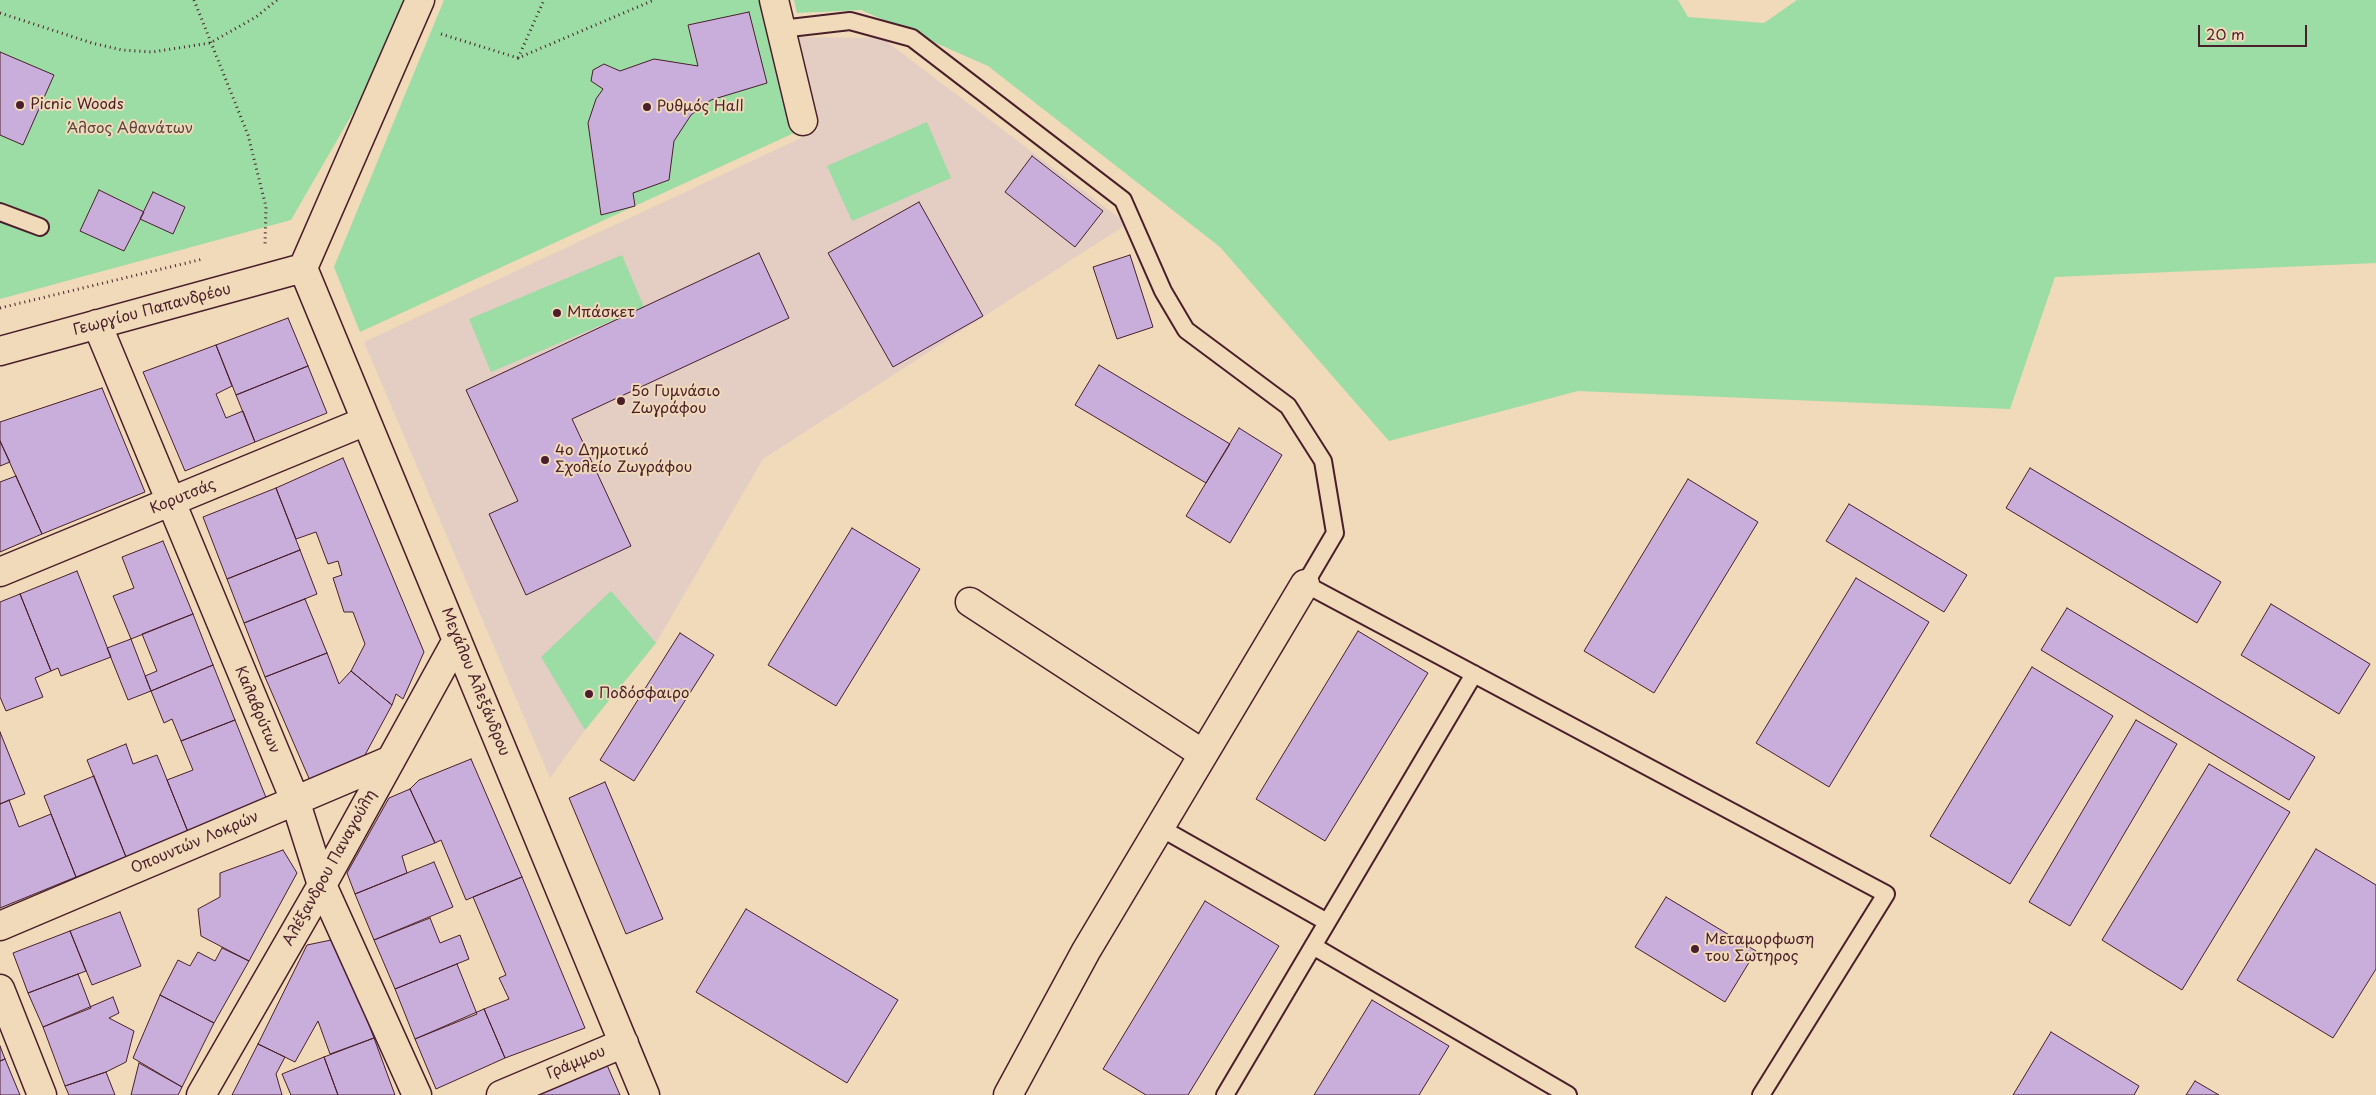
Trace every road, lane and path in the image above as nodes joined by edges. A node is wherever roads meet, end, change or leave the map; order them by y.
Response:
1 (194, 0) edge
2 (277, 0) edge
3 (420, 0) edge
4 (544, 0) edge
5 (654, 0) edge
6 (774, 0) edge
7 (0, 13) edge
8 (409, 24) junction
9 (781, 29) junction
10 (210, 43) junction
11 (518, 58) junction
12 (803, 120) dead end
13 (0, 212) edge
14 (40, 227) dead end
15 (265, 244) junction
16 (255, 246) dead end
17 (208, 257) dead end
18 (303, 268) junction
19 (264, 280) junction
20 (0, 308) edge
21 (97, 324) junction
22 (0, 351) edge
23 (366, 421) junction
24 (171, 502) junction
25 (0, 572) edge
26 (1305, 584) junction
27 (970, 602) dead end
28 (457, 640) junction
29 (1474, 674) junction
30 (1203, 754) junction
31 (391, 760) junction
32 (295, 800) junction
33 (1159, 827) junction
34 (322, 884) junction
35 (1327, 922) junction
36 (0, 926) edge
37 (1313, 946) junction
38 (0, 989) edge
39 (624, 1043) junction
40 (1015, 1092) edge
41 (42, 1095) edge
42 (201, 1095) edge
43 (417, 1095) edge
44 (501, 1095) edge
45 (645, 1095) edge
46 (1225, 1095) edge
47 (1568, 1095) edge
48 (1760, 1095) edge

1 - 10 path
2 - 10 path
3 - 8 street
4 - 11 path
5 - 11 path
6 - 9 street
7 - 10 path
8 - 11 path
8 - 18 street
9 - 12 street
9 - 26 lane
10 - 15 path
13 - 14 lane
15 - 16 path
15 - 19 path
17 - 20 path
18 - 19 street, Γεωργίου Παπανδρέου
18 - 23 street, Μεγάλου Αλεξάνδρου
19 - 21 street, Γεωργίου Παπανδρέου
21 - 22 street, Γεωργίου Παπανδρέου
21 - 24 street, Καλαβρύτων
23 - 24 street, Κορυτσάς
23 - 28 street, Μεγάλου Αλεξάνδρου
24 - 25 street, Κορυτσάς
24 - 32 street, Καλαβρύτων
26 - 29 lane
26 - 30 street
27 - 30 street
28 - 31 street, Αλέξανδρου Παναγούλη
28 - 39 street, Μεγάλου Αλεξάνδρου
29 - 35 lane
29 - 48 lane
30 - 33 street
31 - 32 street, Οπουντών Λοκρών
31 - 34 street, Αλέξανδρου Παναγούλη
32 - 34 street, Καλαβρύτων
32 - 36 street, Οπουντών Λοκρών
33 - 35 lane
33 - 40 street
34 - 42 street, Αλέξανδρου Παναγούλη
34 - 43 street, Καλαβρύτων
35 - 37 lane
37 - 46 lane
37 - 47 lane
38 - 41 street
39 - 44 street, Γράμμου
39 - 45 street, Μεγάλου Αλεξάνδρου

